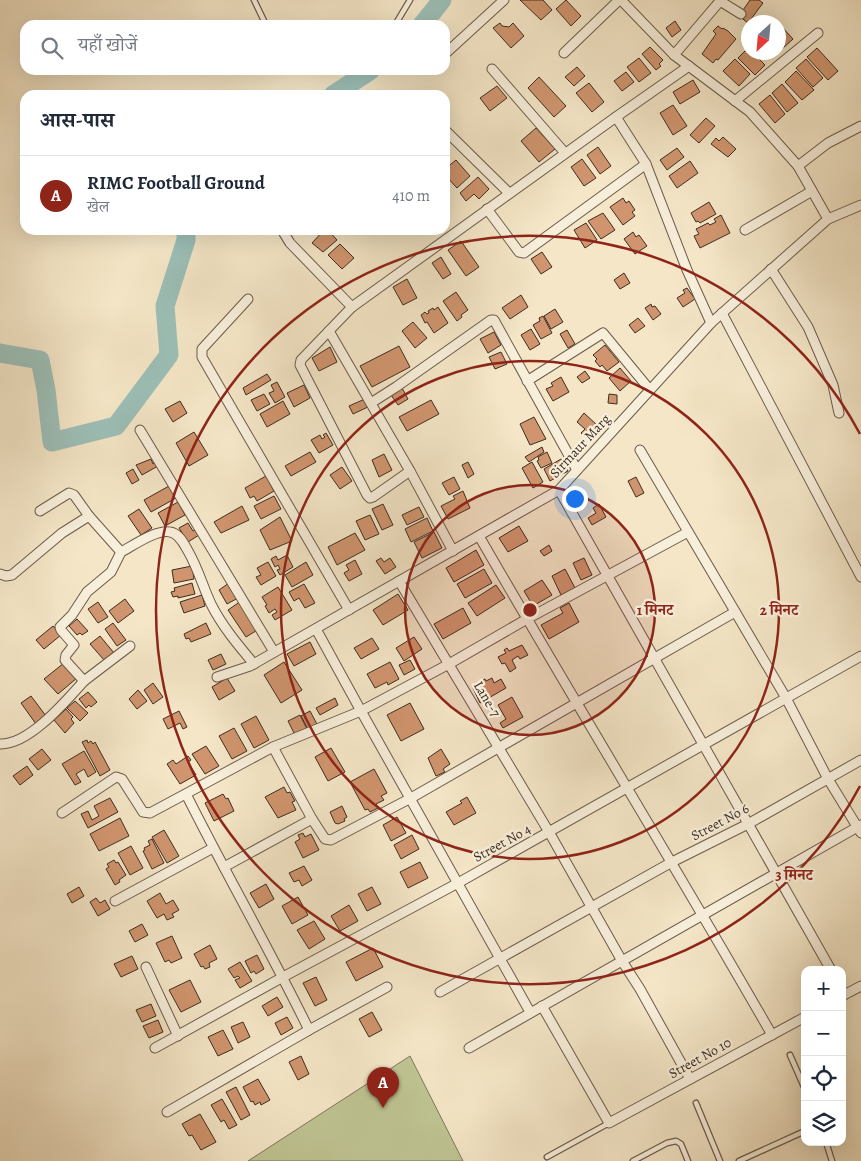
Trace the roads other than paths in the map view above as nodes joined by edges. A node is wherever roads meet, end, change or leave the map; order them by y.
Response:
1 (254, 0) edge
2 (410, 0) edge
3 (504, 0) edge
4 (620, 0) edge
5 (741, 14) dead end
6 (264, 20) edge
7 (398, 20) edge
8 (818, 34) dead end
9 (450, 49) edge
10 (564, 53) dead end
11 (674, 55) junction
12 (690, 66) junction
13 (492, 69) dead end
14 (735, 101) junction
15 (616, 116) junction
16 (861, 126) edge
17 (450, 135) edge
18 (565, 153) junction
19 (646, 164) junction
20 (798, 166) junction
21 (812, 191) junction
22 (509, 193) junction
23 (861, 204) edge
24 (487, 209) junction
25 (828, 219) junction
26 (745, 230) dead end
27 (285, 235) edge
28 (771, 269) junction
29 (248, 299) dead end
30 (352, 308) junction
31 (722, 313) junction
32 (711, 323) junction
33 (328, 331) junction
34 (527, 381) junction
35 (650, 390) junction
36 (371, 403) junction
37 (839, 413) dead end
38 (140, 430) dead end
39 (640, 450) dead end
40 (577, 470) junction
41 (410, 471) junction
42 (559, 490) junction
43 (40, 511) dead end
44 (89, 516) junction
45 (688, 532) junction
46 (479, 536) junction
47 (453, 551) junction
48 (121, 552) junction
49 (0, 574) edge
50 (608, 576) junction
51 (861, 577) edge
52 (399, 582) junction
53 (349, 610) junction
54 (735, 612) junction
55 (527, 619) junction
56 (316, 629) junction
57 (130, 646) dead end
58 (274, 652) junction
59 (861, 656) edge
60 (653, 659) junction
61 (252, 664) junction
62 (449, 664) junction
63 (217, 677) dead end
64 (84, 681) junction
65 (786, 698) junction
66 (577, 702) junction
67 (361, 711) junction
68 (0, 744) edge
69 (703, 745) junction
70 (273, 747) junction
71 (500, 747) junction
72 (861, 760) edge
73 (828, 779) junction
74 (628, 788) junction
75 (186, 794) junction
76 (411, 798) junction
77 (62, 813) dead end
78 (312, 819) junction
79 (748, 824) junction
80 (860, 829) edge
81 (550, 832) junction
82 (212, 848) junction
83 (672, 862) junction
84 (224, 867) junction
85 (775, 873) junction
86 (458, 883) junction
87 (114, 901) dead end
88 (592, 908) junction
89 (703, 915) junction
90 (500, 958) junction
91 (622, 960) junction
92 (829, 966) edge
93 (146, 967) dead end
94 (283, 977) junction
95 (861, 986) edge
96 (387, 987) dead end
97 (440, 992) dead end
98 (846, 992) edge
99 (542, 1006) junction
100 (530, 1012) junction
101 (801, 1019) edge
102 (309, 1030) junction
103 (772, 1035) junction
104 (178, 1036) junction
105 (154, 1048) dead end
106 (469, 1048) dead end
107 (790, 1055) dead end
108 (690, 1079) junction
109 (801, 1080) edge
110 (696, 1103) dead end
111 (167, 1112) dead end
112 (609, 1123) junction
113 (801, 1133) edge
114 (827, 1146) edge
115 (547, 1157) dead end
116 (632, 1161) edge
117 (688, 1161) edge
118 (720, 1161) edge
119 (739, 1161) edge
120 (832, 1161) edge

1 - 6 lane
2 - 7 lane
3 - 9 street
4 - 10 street
4 - 11 street
5 - 11 street
8 - 14 street
11 - 12 street
12 - 14 street
12 - 15 street
13 - 18 street
14 - 20 street
15 - 18 street
15 - 19 street
16 - 20 street
17 - 22 street
18 - 22 street
19 - 24 street
19 - 32 street
20 - 21 street
21 - 25 street
21 - 26 street
22 - 24 street
23 - 25 street, Sirmaur Marg
24 - 30 street
25 - 28 street, Sirmaur Marg
27 - 30 street
28 - 31 street, Sirmaur Marg
28 - 37 street
29 - 53 street
30 - 33 street
31 - 32 street, Sirmaur Marg
31 - 51 street
32 - 35 street, Sirmaur Marg
33 - 36 street
33 - 41 street
34 - 35 street
34 - 36 street
34 - 40 street
35 - 40 street, Sirmaur Marg
36 - 41 street
38 - 58 street
39 - 45 street
40 - 42 street, Sirmaur Marg
41 - 47 street
42 - 46 street, Sirmaur Marg
42 - 50 street
43 - 44 street
44 - 48 street
44 - 49 street
45 - 50 street
45 - 54 street
46 - 47 street, Sirmaur Marg
46 - 55 street
47 - 52 street, Sirmaur Marg
48 - 61 street
48 - 64 street
50 - 55 street
50 - 60 street
52 - 53 street, Sirmaur Marg
52 - 62 street, Lane-7
53 - 56 street, Sirmaur Marg
54 - 60 street
54 - 65 street
55 - 62 street
55 - 66 street
56 - 58 street, Sirmaur Marg
56 - 67 street
57 - 64 street
58 - 61 street, Sirmaur Marg
59 - 65 street, Street No 4
60 - 66 street
60 - 69 street
61 - 63 street, Sirmaur Marg
62 - 67 street
62 - 71 street, Lane-7
64 - 68 street
65 - 69 street, Street No 4
65 - 73 street
66 - 71 street
66 - 74 street
67 - 70 street
67 - 76 street
69 - 74 street, Street No 4
69 - 79 street
70 - 75 street
70 - 78 street
71 - 76 street
71 - 81 street, Lane-7
72 - 73 street, Street No 6
73 - 79 street, Street No 6
73 - 80 street
74 - 81 street, Street No 4
74 - 83 street
75 - 77 street
75 - 82 street
76 - 78 street
76 - 86 street
78 - 84 street
79 - 83 street, Street No 6
79 - 85 street
80 - 85 street
81 - 86 street, Street No 4
81 - 88 street, Lane-7
82 - 84 street
82 - 87 street
83 - 88 street, Street No 6
83 - 89 street
84 - 94 street
85 - 89 street
85 - 92 street
86 - 90 street
86 - 94 street, Street No 4
88 - 90 street, Street No 6
88 - 91 street, Lane-7
89 - 91 street
89 - 103 street
90 - 97 street, Street No 6
90 - 100 street
91 - 99 street
91 - 108 street, Lane-7
93 - 104 street
94 - 102 street
94 - 104 street, Street No 4
95 - 98 street
96 - 102 street
99 - 100 street
99 - 112 street
100 - 106 street
101 - 103 street, Street No 10
102 - 111 street
103 - 108 street, Street No 10
104 - 105 street, Street No 4
107 - 109 lane
108 - 112 street, Street No 10
110 - 118 lane
112 - 115 lane
113 - 119 lane
114 - 120 lane
116 - 117 lane

